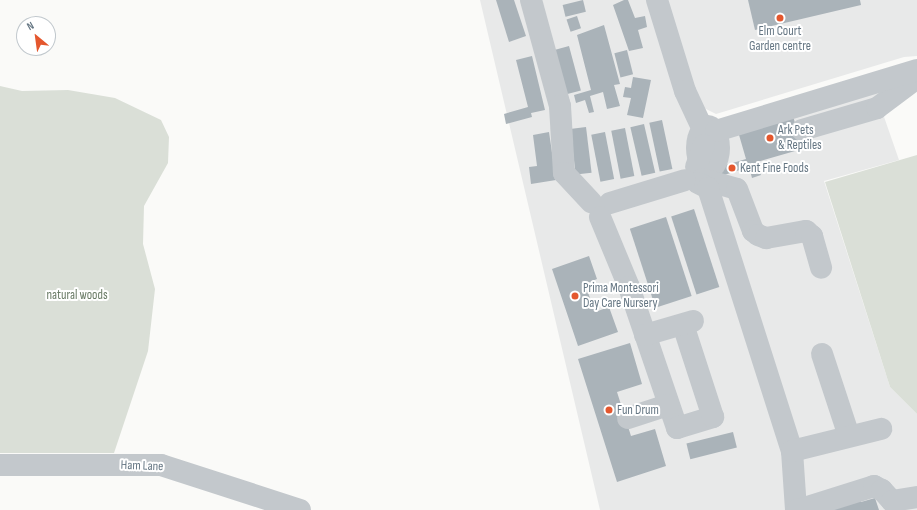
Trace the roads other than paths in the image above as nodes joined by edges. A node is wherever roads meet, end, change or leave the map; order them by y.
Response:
1 (531, 0) edge
2 (657, 0) edge
3 (917, 70) edge
4 (917, 78) edge
5 (827, 97) junction
6 (833, 121) junction
7 (802, 130) dead end
8 (707, 135) junction
9 (695, 177) junction
10 (600, 207) junction
11 (821, 268) dead end
12 (645, 335) junction
13 (822, 354) dead end
14 (668, 405) junction
15 (628, 418) dead end
16 (881, 429) dead end
17 (849, 436) junction
18 (792, 450) junction
19 (0, 465) edge
20 (917, 498) edge
21 (300, 510) edge
22 (797, 510) edge

1 - 10 street
2 - 8 street
3 - 5 street
4 - 6 street
5 - 6 street
5 - 8 street
6 - 7 street
8 - 9 street
9 - 10 street
9 - 11 street
9 - 18 street
10 - 12 street
12 - 14 street
12 - 14 street
13 - 17 street
14 - 15 street
16 - 17 street
17 - 18 street
18 - 22 street
19 - 21 street, Ham Lane
20 - 22 street

